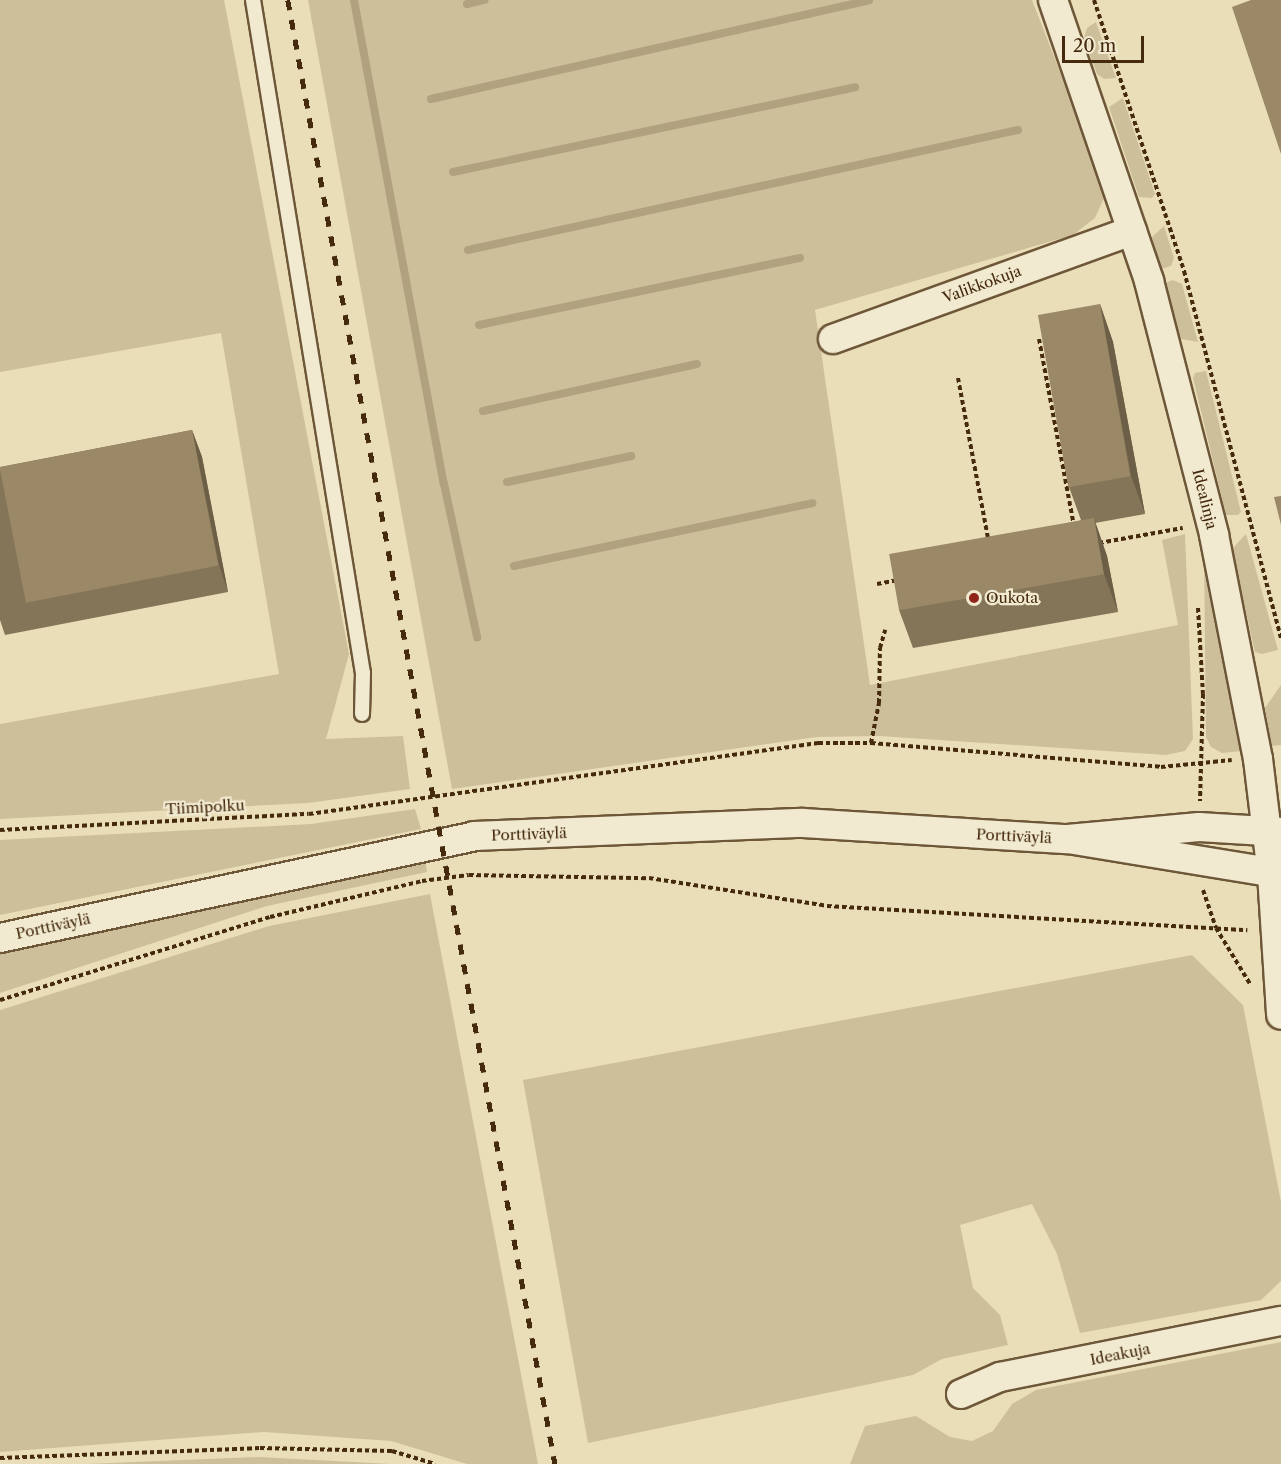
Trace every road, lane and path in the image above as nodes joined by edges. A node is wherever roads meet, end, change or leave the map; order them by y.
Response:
1 (253, 0) edge
2 (1053, 0) edge
3 (1094, 0) edge
4 (1132, 231) junction
5 (833, 339) dead end
6 (1039, 339) edge
7 (958, 378) dead end
8 (1184, 516) dead end
9 (1186, 527) junction
10 (1076, 537) edge
11 (1189, 537) dead end
12 (988, 542) edge
13 (1088, 545) edge
14 (900, 580) edge
15 (877, 584) dead end
16 (1197, 601) dead end
17 (885, 630) dead end
18 (1281, 638) edge
19 (362, 714) dead end
20 (871, 743) junction
21 (1258, 759) junction
22 (1200, 762) junction
23 (1199, 827) junction
24 (0, 830) edge
25 (1274, 831) edge
26 (1068, 839) junction
27 (1199, 863) junction
28 (1276, 874) edge
29 (1215, 928) junction
30 (1273, 932) junction
31 (0, 938) edge
32 (0, 1000) edge
33 (1279, 1003) edge
34 (1281, 1321) edge
35 (961, 1394) dead end
36 (0, 1458) edge
37 (435, 1464) edge

1 - 19 lane
2 - 4 street, Idealinja
3 - 18 path
4 - 5 street, Valikkokuja
4 - 21 street, Idealinja
6 - 10 path
7 - 12 path
8 - 9 path
9 - 11 path
9 - 13 path
14 - 15 path
16 - 22 path
17 - 20 path
20 - 22 path, Tiimipolku
20 - 24 path, Tiimipolku
21 - 22 path, Tiimipolku
21 - 25 street, Idealinja
22 - 23 path
23 - 25 street, Porttiväylä
23 - 26 street, Porttiväylä
25 - 28 street, Idealinja
26 - 27 street, Porttiväylä
26 - 31 street, Porttiväylä
27 - 28 street, Porttiväylä
27 - 29 path
28 - 30 street, Idealinja
29 - 30 path
29 - 32 path
29 - 33 path
30 - 33 street, Idealinja
34 - 35 street, Ideakuja
36 - 37 path

